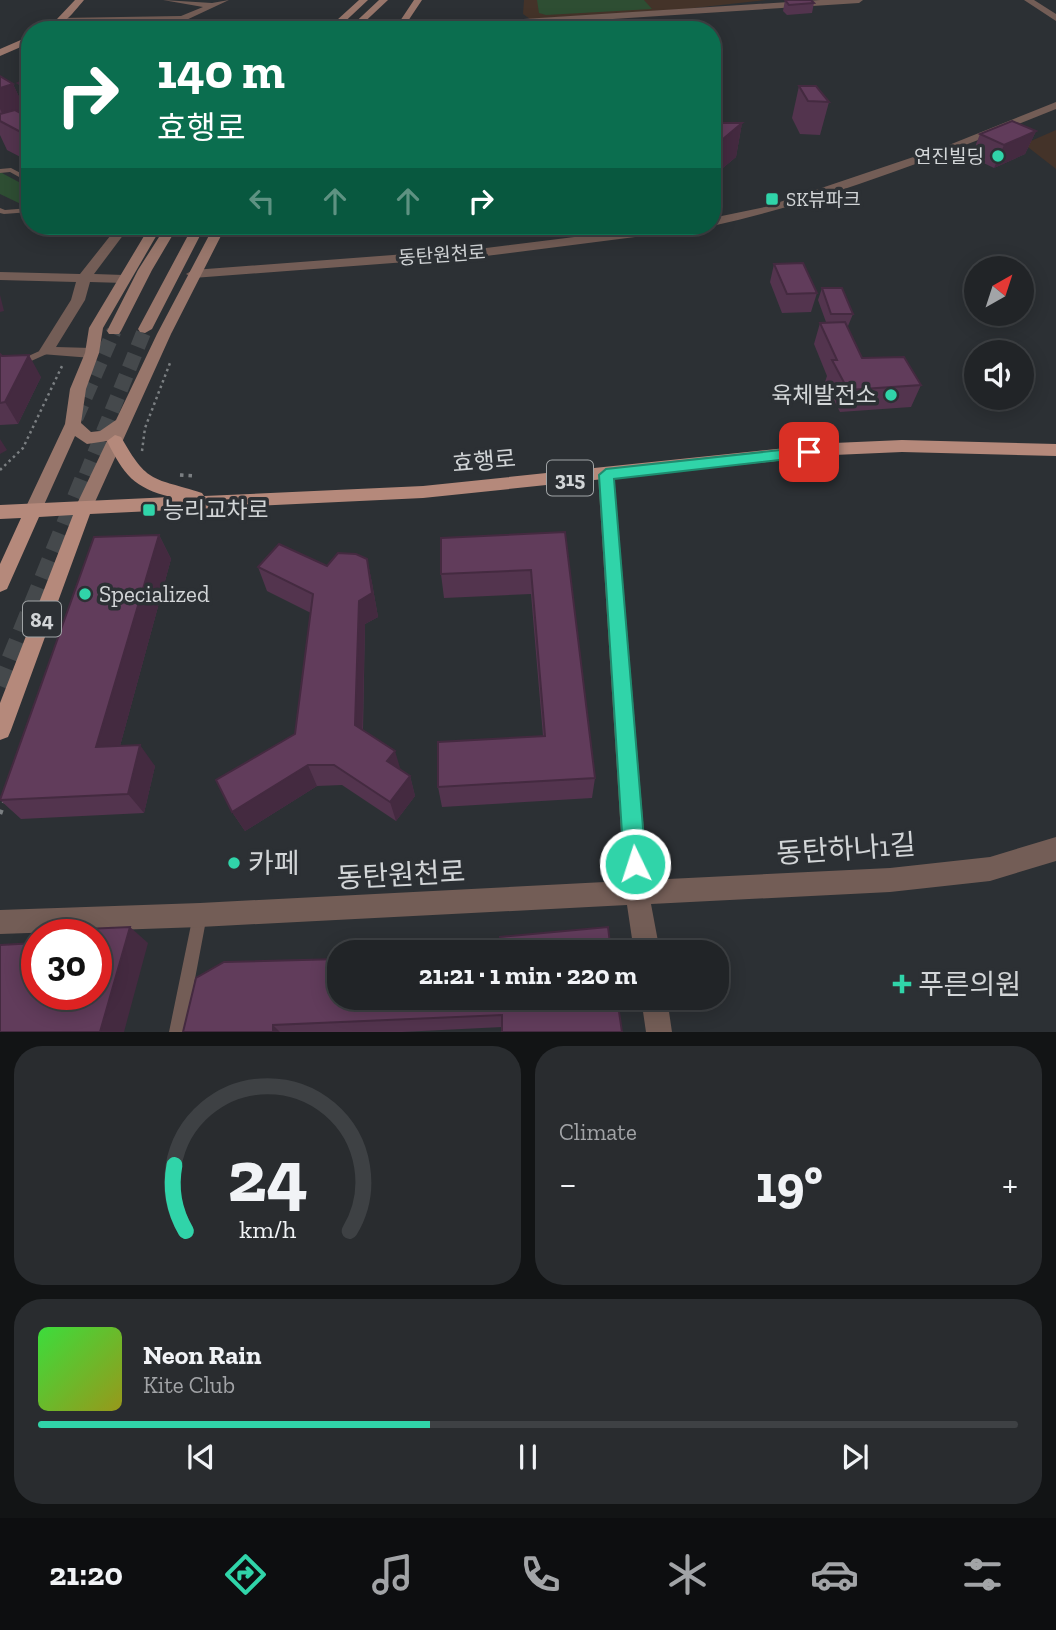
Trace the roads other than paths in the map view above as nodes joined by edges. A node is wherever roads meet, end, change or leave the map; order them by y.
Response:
1 (80, 0) edge
2 (167, 0) edge
3 (225, 0) edge
4 (365, 0) edge
5 (384, 0) edge
6 (418, 0) edge
7 (859, 0) edge
8 (1028, 0) edge
9 (838, 1) edge
10 (213, 5) junction
11 (1056, 18) edge
12 (182, 19) joint
13 (60, 21) joint
14 (340, 21) edge
15 (361, 21) edge
16 (403, 21) edge
17 (523, 21) edge
18 (21, 43) edge
19 (0, 53) edge
20 (1056, 105) edge
21 (0, 171) edge
22 (21, 176) edge
23 (0, 210) edge
24 (21, 211) edge
25 (721, 220) edge
26 (116, 235) edge
27 (151, 235) edge
28 (166, 235) edge
29 (195, 235) edge
30 (215, 235) edge
31 (619, 235) edge
32 (193, 274) junction
33 (0, 276) edge
34 (84, 278) junction
35 (68, 279) junction
36 (124, 279) junction
37 (0, 284) edge
38 (145, 329) tunnel mouth
39 (114, 331) tunnel mouth
40 (47, 351) junction
41 (92, 353) junction
42 (0, 372) edge
43 (123, 423) junction
44 (73, 424) junction
45 (115, 441) junction
46 (1056, 450) edge
47 (606, 475) junction
48 (217, 502) junction
49 (84, 509) junction
50 (33, 511) junction
51 (0, 512) edge
52 (0, 584) edge
53 (0, 730) edge
54 (1056, 849) edge
55 (637, 892) junction
56 (200, 915) junction
57 (0, 922) edge
58 (644, 940) edge
59 (656, 1010) edge
60 (177, 1031) edge
61 (659, 1031) edge

1 - 13 main road
2 - 10 street
3 - 10 street
4 - 14 main road
5 - 15 main road
6 - 16 main road
7 - 9 street
8 - 11 street
9 - 17 street
10 - 12 street
12 - 13 street
18 - 19 main road
20 - 25 street
21 - 22 lane
23 - 24 lane
26 - 34 street
27 - 36 main road
28 - 39 main road
29 - 38 main road
30 - 32 main road
31 - 32 street, 동탄원천로
32 - 43 main road
33 - 35 street
34 - 35 street
34 - 36 street
34 - 40 street
35 - 37 street
36 - 41 main road
40 - 41 street
40 - 42 lane
41 - 44 main road
43 - 44 main road
43 - 45 main road
44 - 50 main road
45 - 48 main road
45 - 49 main road
46 - 47 main road, 효행로 / 315
47 - 48 main road, 효행로 / 315
47 - 55 street
48 - 49 main road, 효행로 / 315
49 - 50 main road, 효행로
49 - 53 main road, 84
50 - 51 main road, 효행로
50 - 52 main road, 84
54 - 55 street, 동탄하나1길
55 - 56 street, 동탄원천로
55 - 58 street
56 - 57 street, 동탄원천로
56 - 60 lane
59 - 61 street

